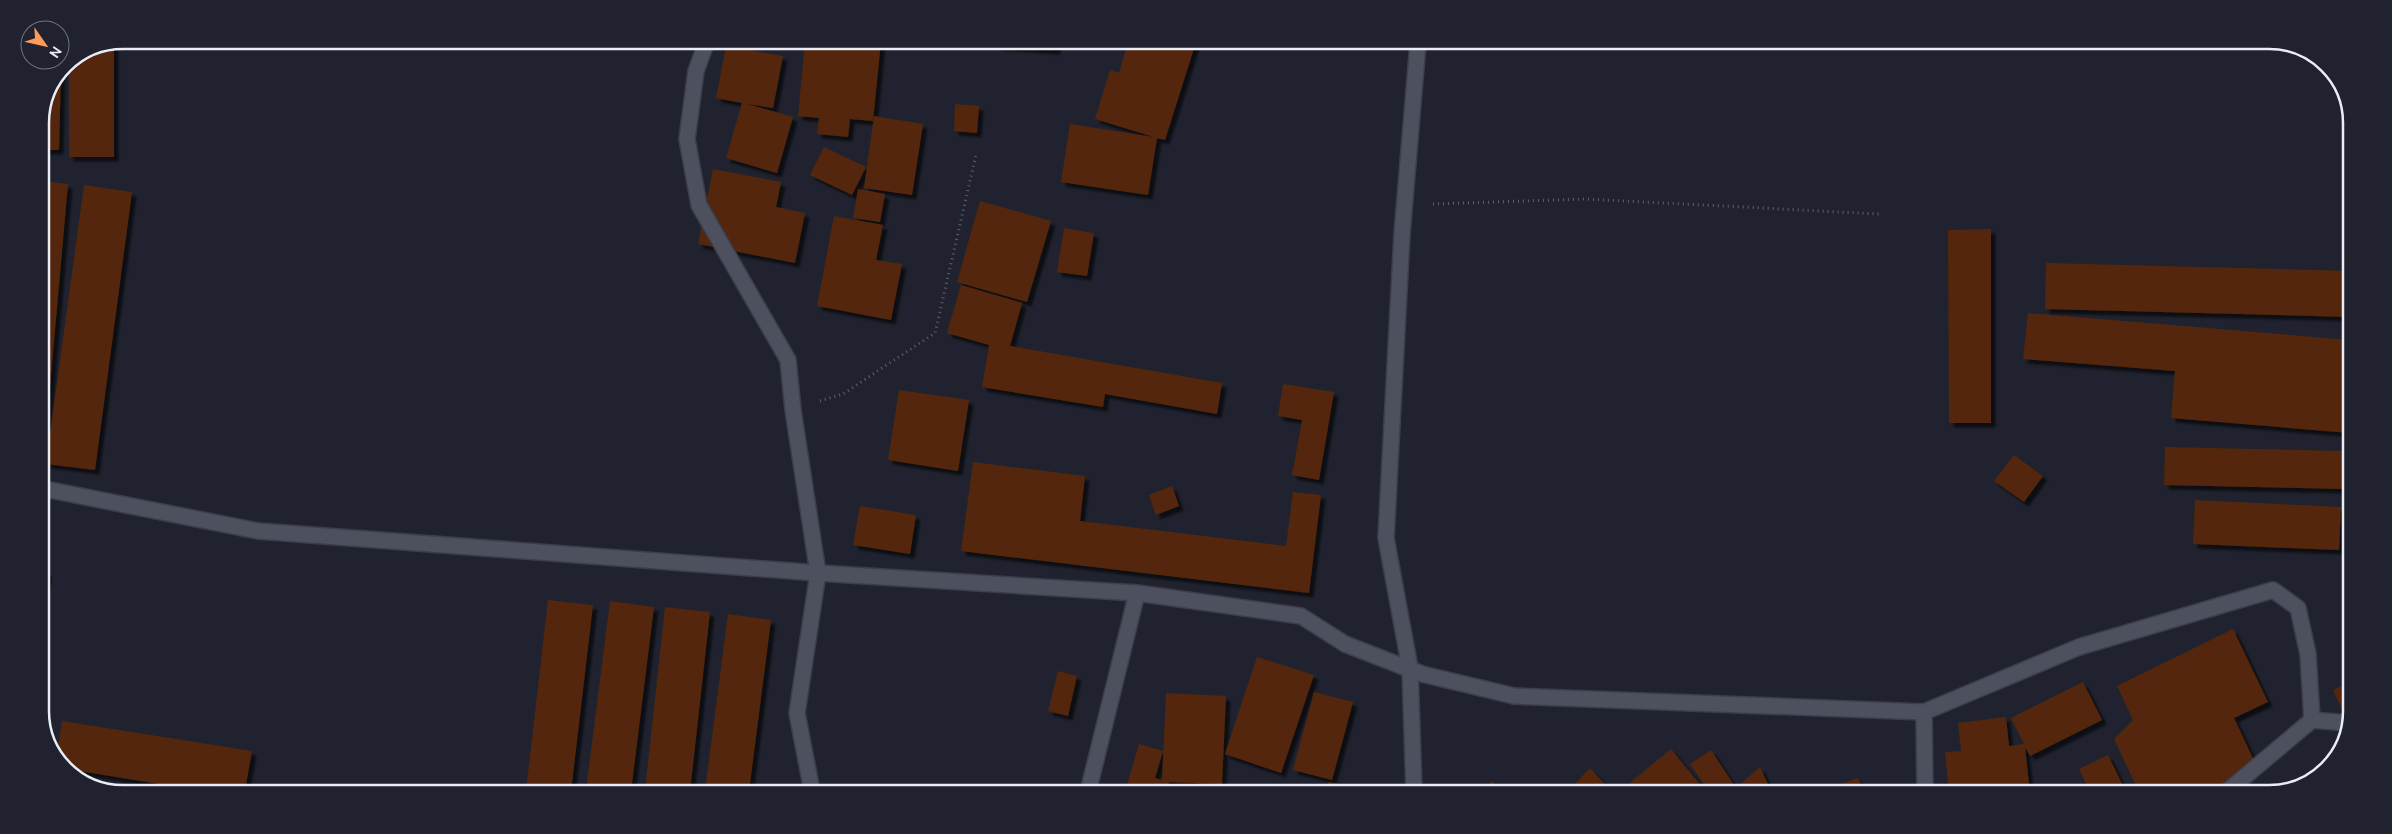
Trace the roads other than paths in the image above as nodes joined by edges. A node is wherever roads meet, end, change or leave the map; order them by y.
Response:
1 (704, 49) edge
2 (1417, 49) edge
3 (49, 490) edge
4 (818, 573) junction
5 (1137, 593) junction
6 (1410, 668) junction
7 (1924, 712) junction
8 (2312, 720) junction
9 (2342, 723) edge
10 (811, 785) edge
11 (1090, 785) edge
12 (1414, 785) edge
13 (1925, 785) edge
14 (2235, 785) edge

1 - 4 street
2 - 6 street
3 - 4 street
4 - 5 street
4 - 10 street
5 - 6 street
5 - 11 street
6 - 7 street
6 - 12 street
7 - 8 street
7 - 13 street
8 - 9 street
8 - 14 street

